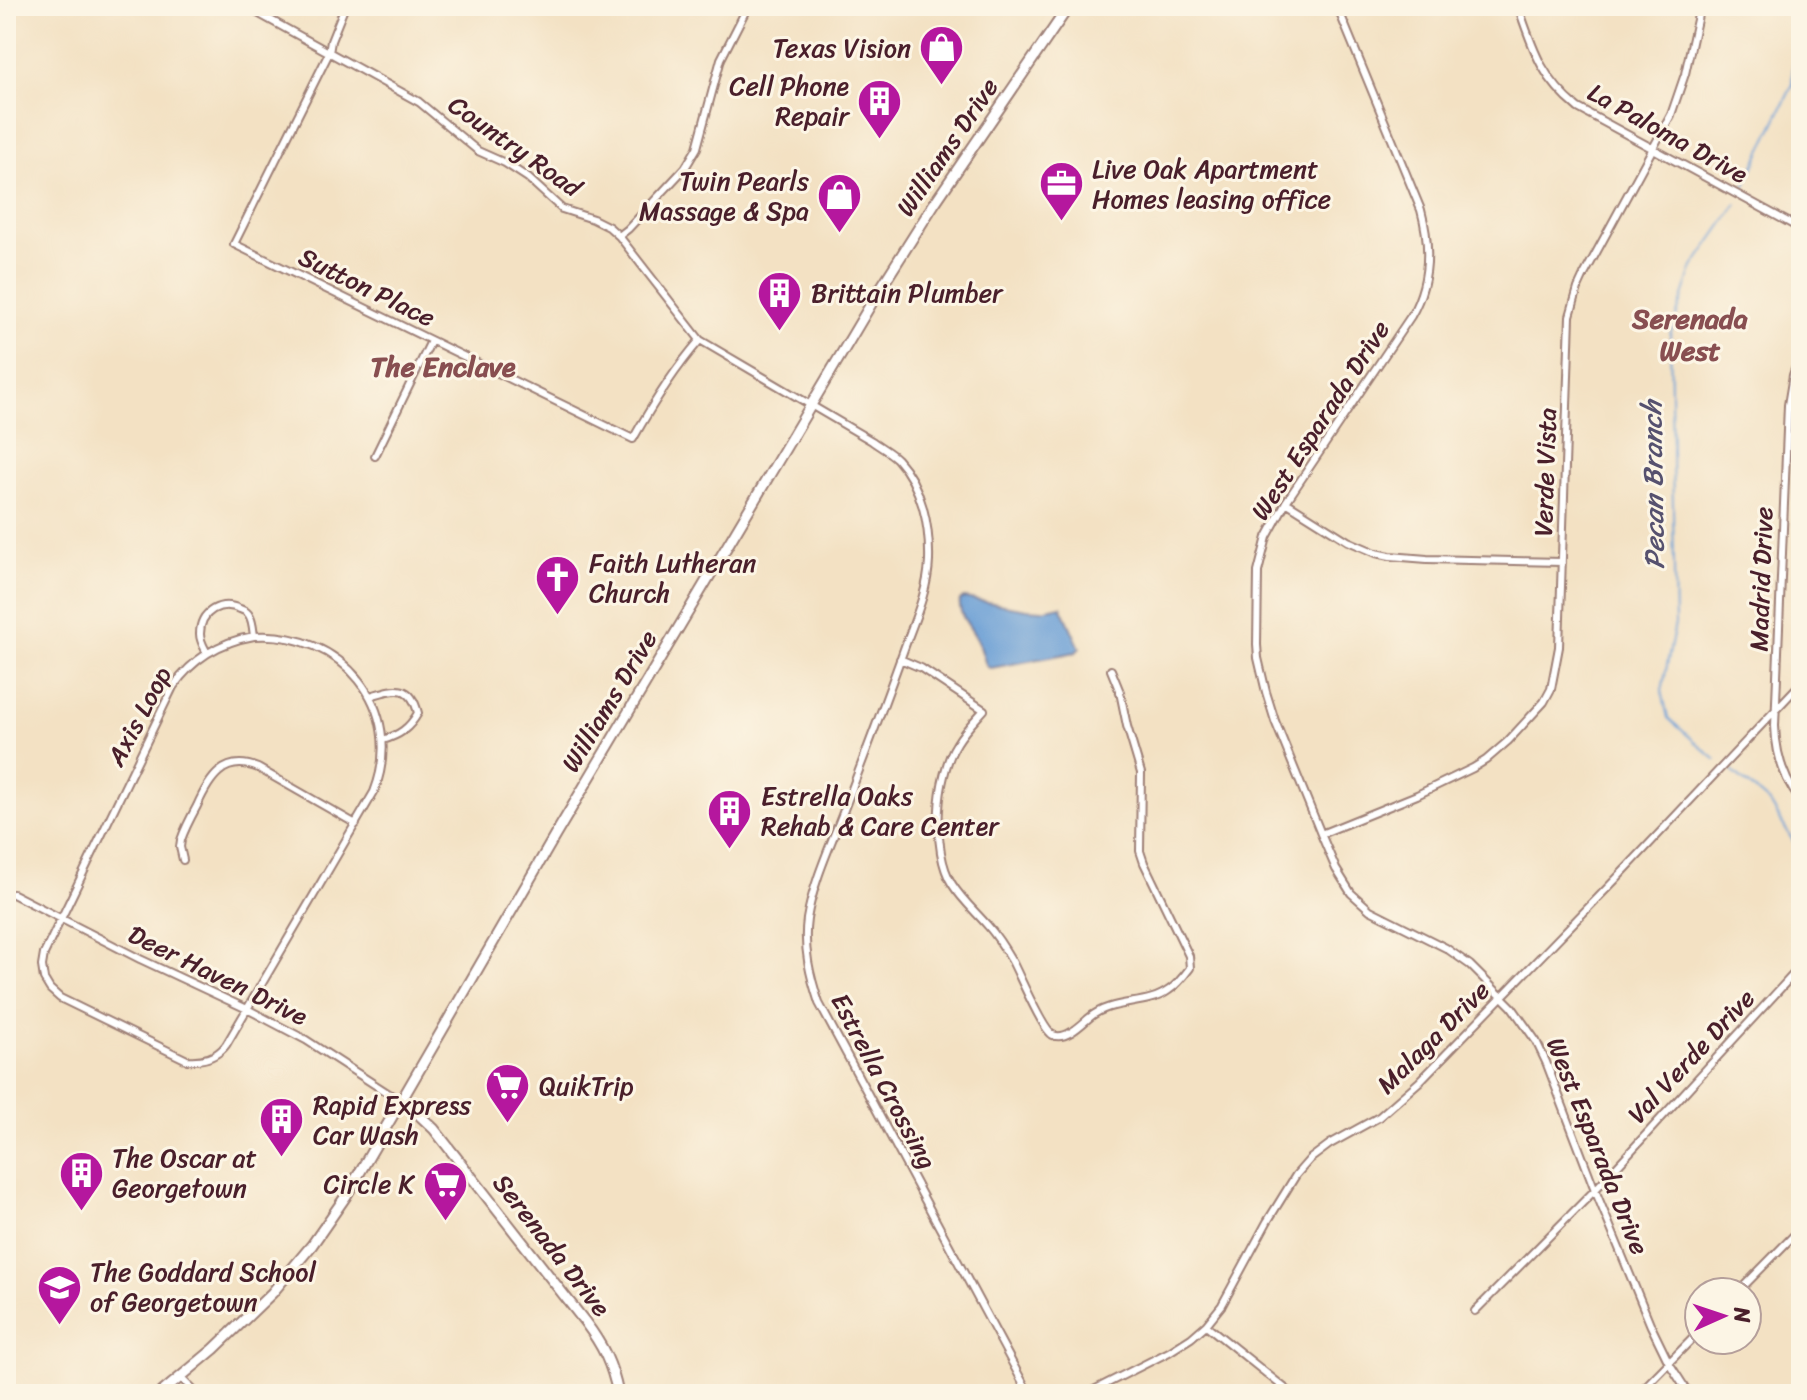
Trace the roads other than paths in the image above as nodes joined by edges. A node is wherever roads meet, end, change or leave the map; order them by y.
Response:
1 (245, 6) edge
2 (345, 6) edge
3 (748, 6) edge
4 (1069, 6) edge
5 (1337, 6) edge
6 (1518, 6) edge
7 (1700, 6) edge
8 (329, 53) junction
9 (1654, 148) junction
10 (1801, 229) edge
11 (619, 236) junction
12 (700, 340) junction
13 (431, 341) junction
14 (1801, 353) edge
15 (810, 406) junction
16 (375, 456) dead end
17 (1286, 502) junction
18 (1562, 562) junction
19 (254, 636) junction
20 (207, 653) junction
21 (900, 659) junction
22 (1111, 670) dead end
23 (1801, 683) edge
24 (370, 696) junction
25 (1776, 710) junction
26 (383, 740) junction
27 (1801, 801) edge
28 (356, 824) junction
29 (1321, 834) junction
30 (183, 860) dead end
31 (13, 894) dead end
32 (60, 918) junction
33 (1801, 966) edge
34 (1502, 996) junction
35 (247, 1009) junction
36 (400, 1101) junction
37 (1595, 1190) junction
38 (1801, 1228) edge
39 (1754, 1276) edge
40 (1475, 1311) dead end
41 (1206, 1325) junction
42 (1683, 1349) edge
43 (1669, 1363) junction
44 (181, 1378) junction
45 (160, 1394) edge
46 (197, 1394) edge
47 (618, 1394) edge
48 (1029, 1394) edge
49 (1086, 1394) edge
50 (1292, 1394) edge
51 (1638, 1394) edge
52 (1689, 1394) edge

1 - 8 street, Country Road
2 - 8 street
3 - 11 street
4 - 15 main road, Williams Drive
5 - 17 street, West Esparada Drive
6 - 9 street, La Paloma Drive
7 - 9 street, Verde Vista
8 - 11 street, Country Road
8 - 13 street, Sutton Place
9 - 10 street, La Paloma Drive
9 - 18 street, Verde Vista
11 - 12 street, Country Road
12 - 13 street, Sutton Place
12 - 15 street, Country Road
13 - 16 street
14 - 25 street, Madrid Drive
15 - 21 street, Estrella Crossing
15 - 36 main road, Williams Drive
17 - 18 street
17 - 29 street, West Esparada Drive
18 - 29 street, Verde Vista
19 - 20 street, Axis Loop
19 - 20 street
19 - 24 street, Axis Loop
20 - 32 street, Axis Loop
21 - 22 street
21 - 48 street, Estrella Crossing
23 - 25 street, Malaga Drive
24 - 26 street, Axis Loop
24 - 26 street
25 - 27 street, Madrid Drive
25 - 34 street, Malaga Drive
26 - 28 street, Axis Loop
28 - 30 street
28 - 35 street, Axis Loop
29 - 34 street, West Esparada Drive
31 - 32 street, Deer Haven Drive
32 - 35 street, Deer Haven Drive
32 - 35 street, Axis Loop
33 - 37 street, Val Verde Drive
34 - 37 street, West Esparada Drive
34 - 41 street, Malaga Drive
35 - 36 street, Deer Haven Drive
36 - 44 main road, Williams Drive
36 - 47 main road, Serenada Drive
37 - 40 street, Val Verde Drive
37 - 43 street, West Esparada Drive
38 - 39 street
41 - 49 street, Malaga Drive
41 - 50 street
42 - 43 street
43 - 51 street
43 - 52 street, West Esparada Drive
44 - 45 main road, Williams Drive
44 - 46 street

